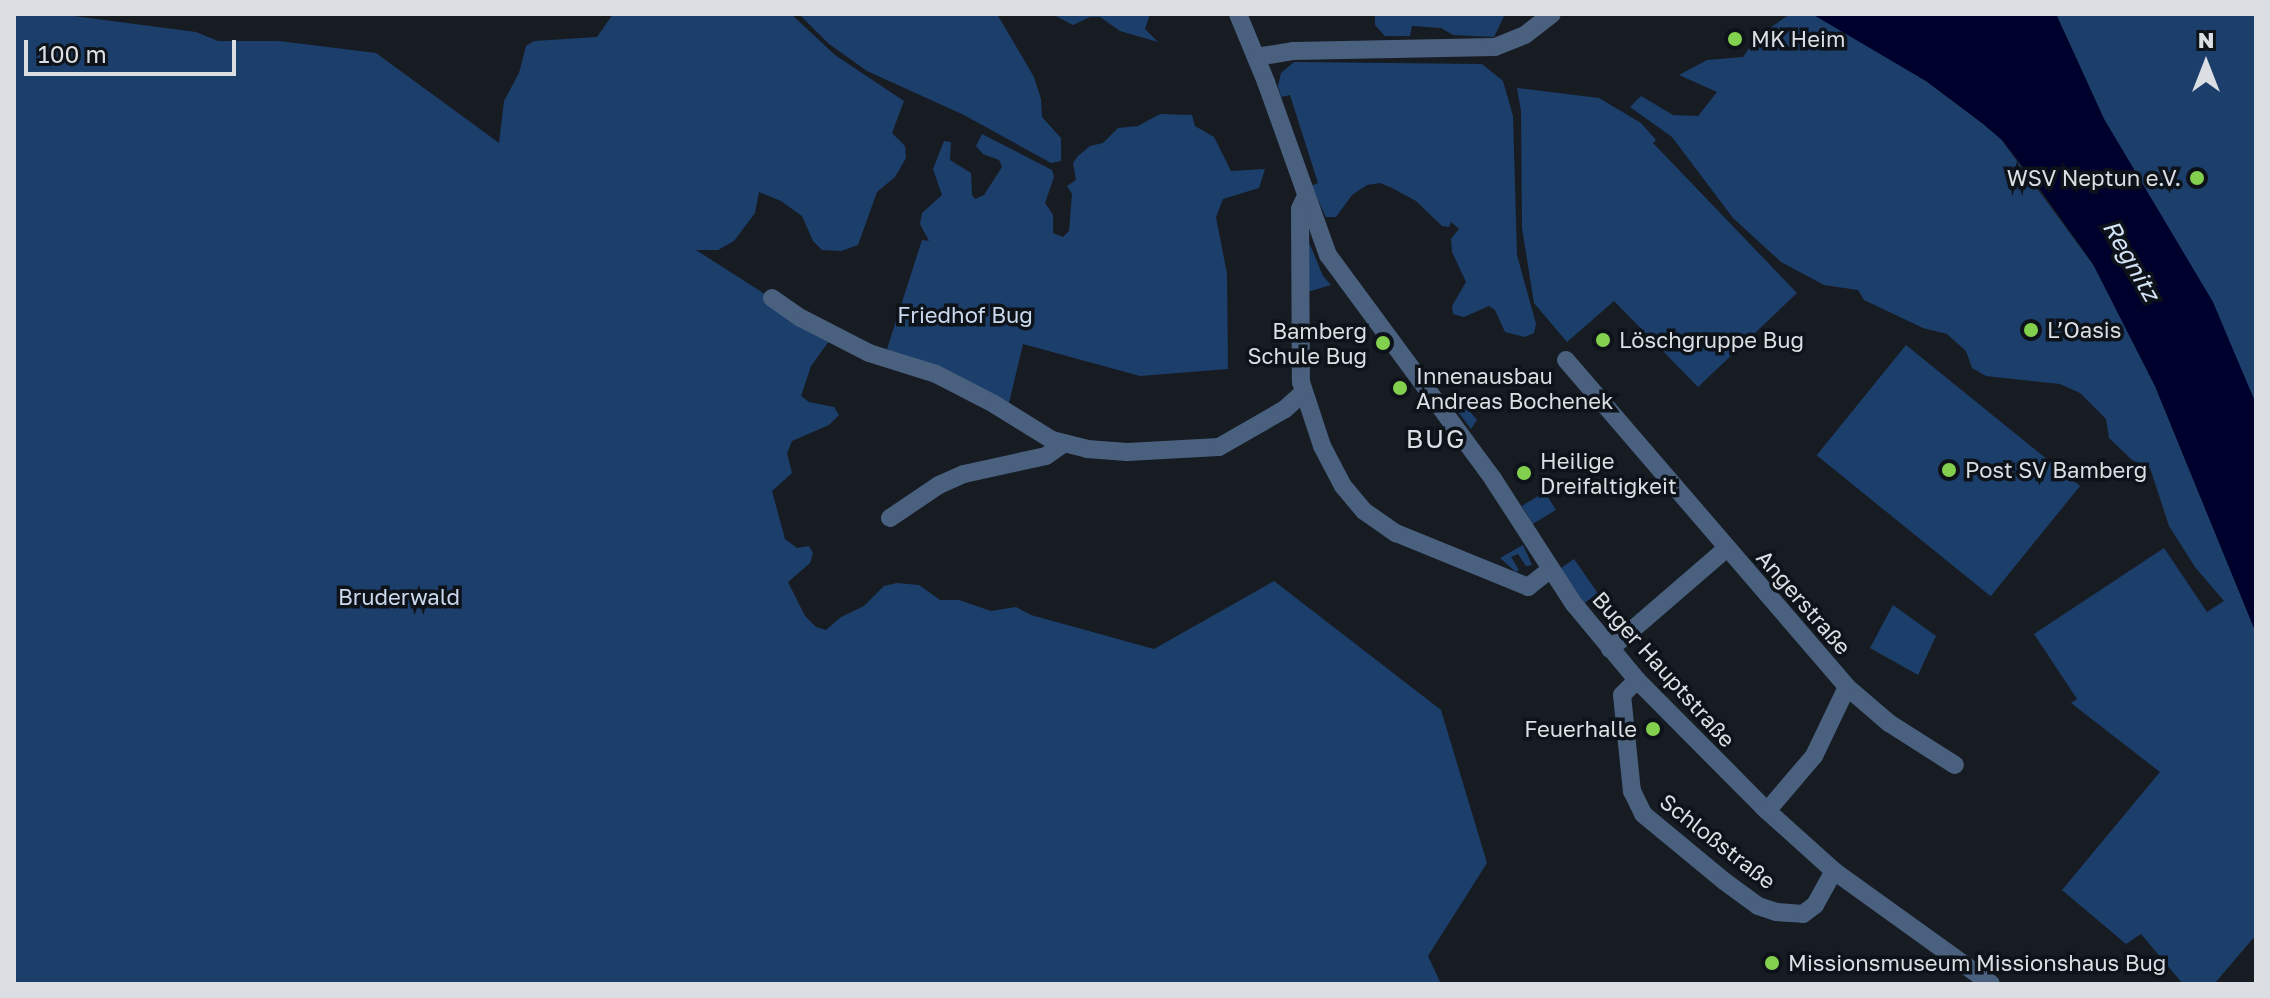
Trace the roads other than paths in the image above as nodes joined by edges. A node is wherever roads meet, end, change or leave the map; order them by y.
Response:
1 (1238, 14) edge
2 (1552, 14) edge
3 (1256, 57) junction
4 (1306, 196) junction
5 (772, 298) dead end
6 (1566, 360) dead end
7 (1303, 393) junction
8 (1063, 444) junction
9 (890, 518) dead end
10 (1726, 549) junction
11 (1550, 570) junction
12 (1610, 649) junction
13 (1637, 680) junction
14 (1847, 687) junction
15 (1955, 765) dead end
16 (1767, 811) junction
17 (1834, 871) junction
18 (1991, 984) edge

1 - 3 street, Buger Hauptstraße
2 - 3 street
3 - 4 street, Buger Hauptstraße
4 - 7 street
4 - 11 street, Buger Hauptstraße
5 - 8 street
6 - 10 street, Angerstraße
7 - 8 street
7 - 11 street
8 - 9 street
10 - 12 street, Angerstraße
10 - 14 street, Angerstraße
11 - 12 street, Buger Hauptstraße
12 - 13 street, Buger Hauptstraße
13 - 16 street, Buger Hauptstraße
13 - 17 street, Schloßstraße
14 - 15 street, Angerstraße
14 - 16 street, Angerstraße
16 - 17 street, Buger Hauptstraße
17 - 18 street, Buger Hauptstraße

